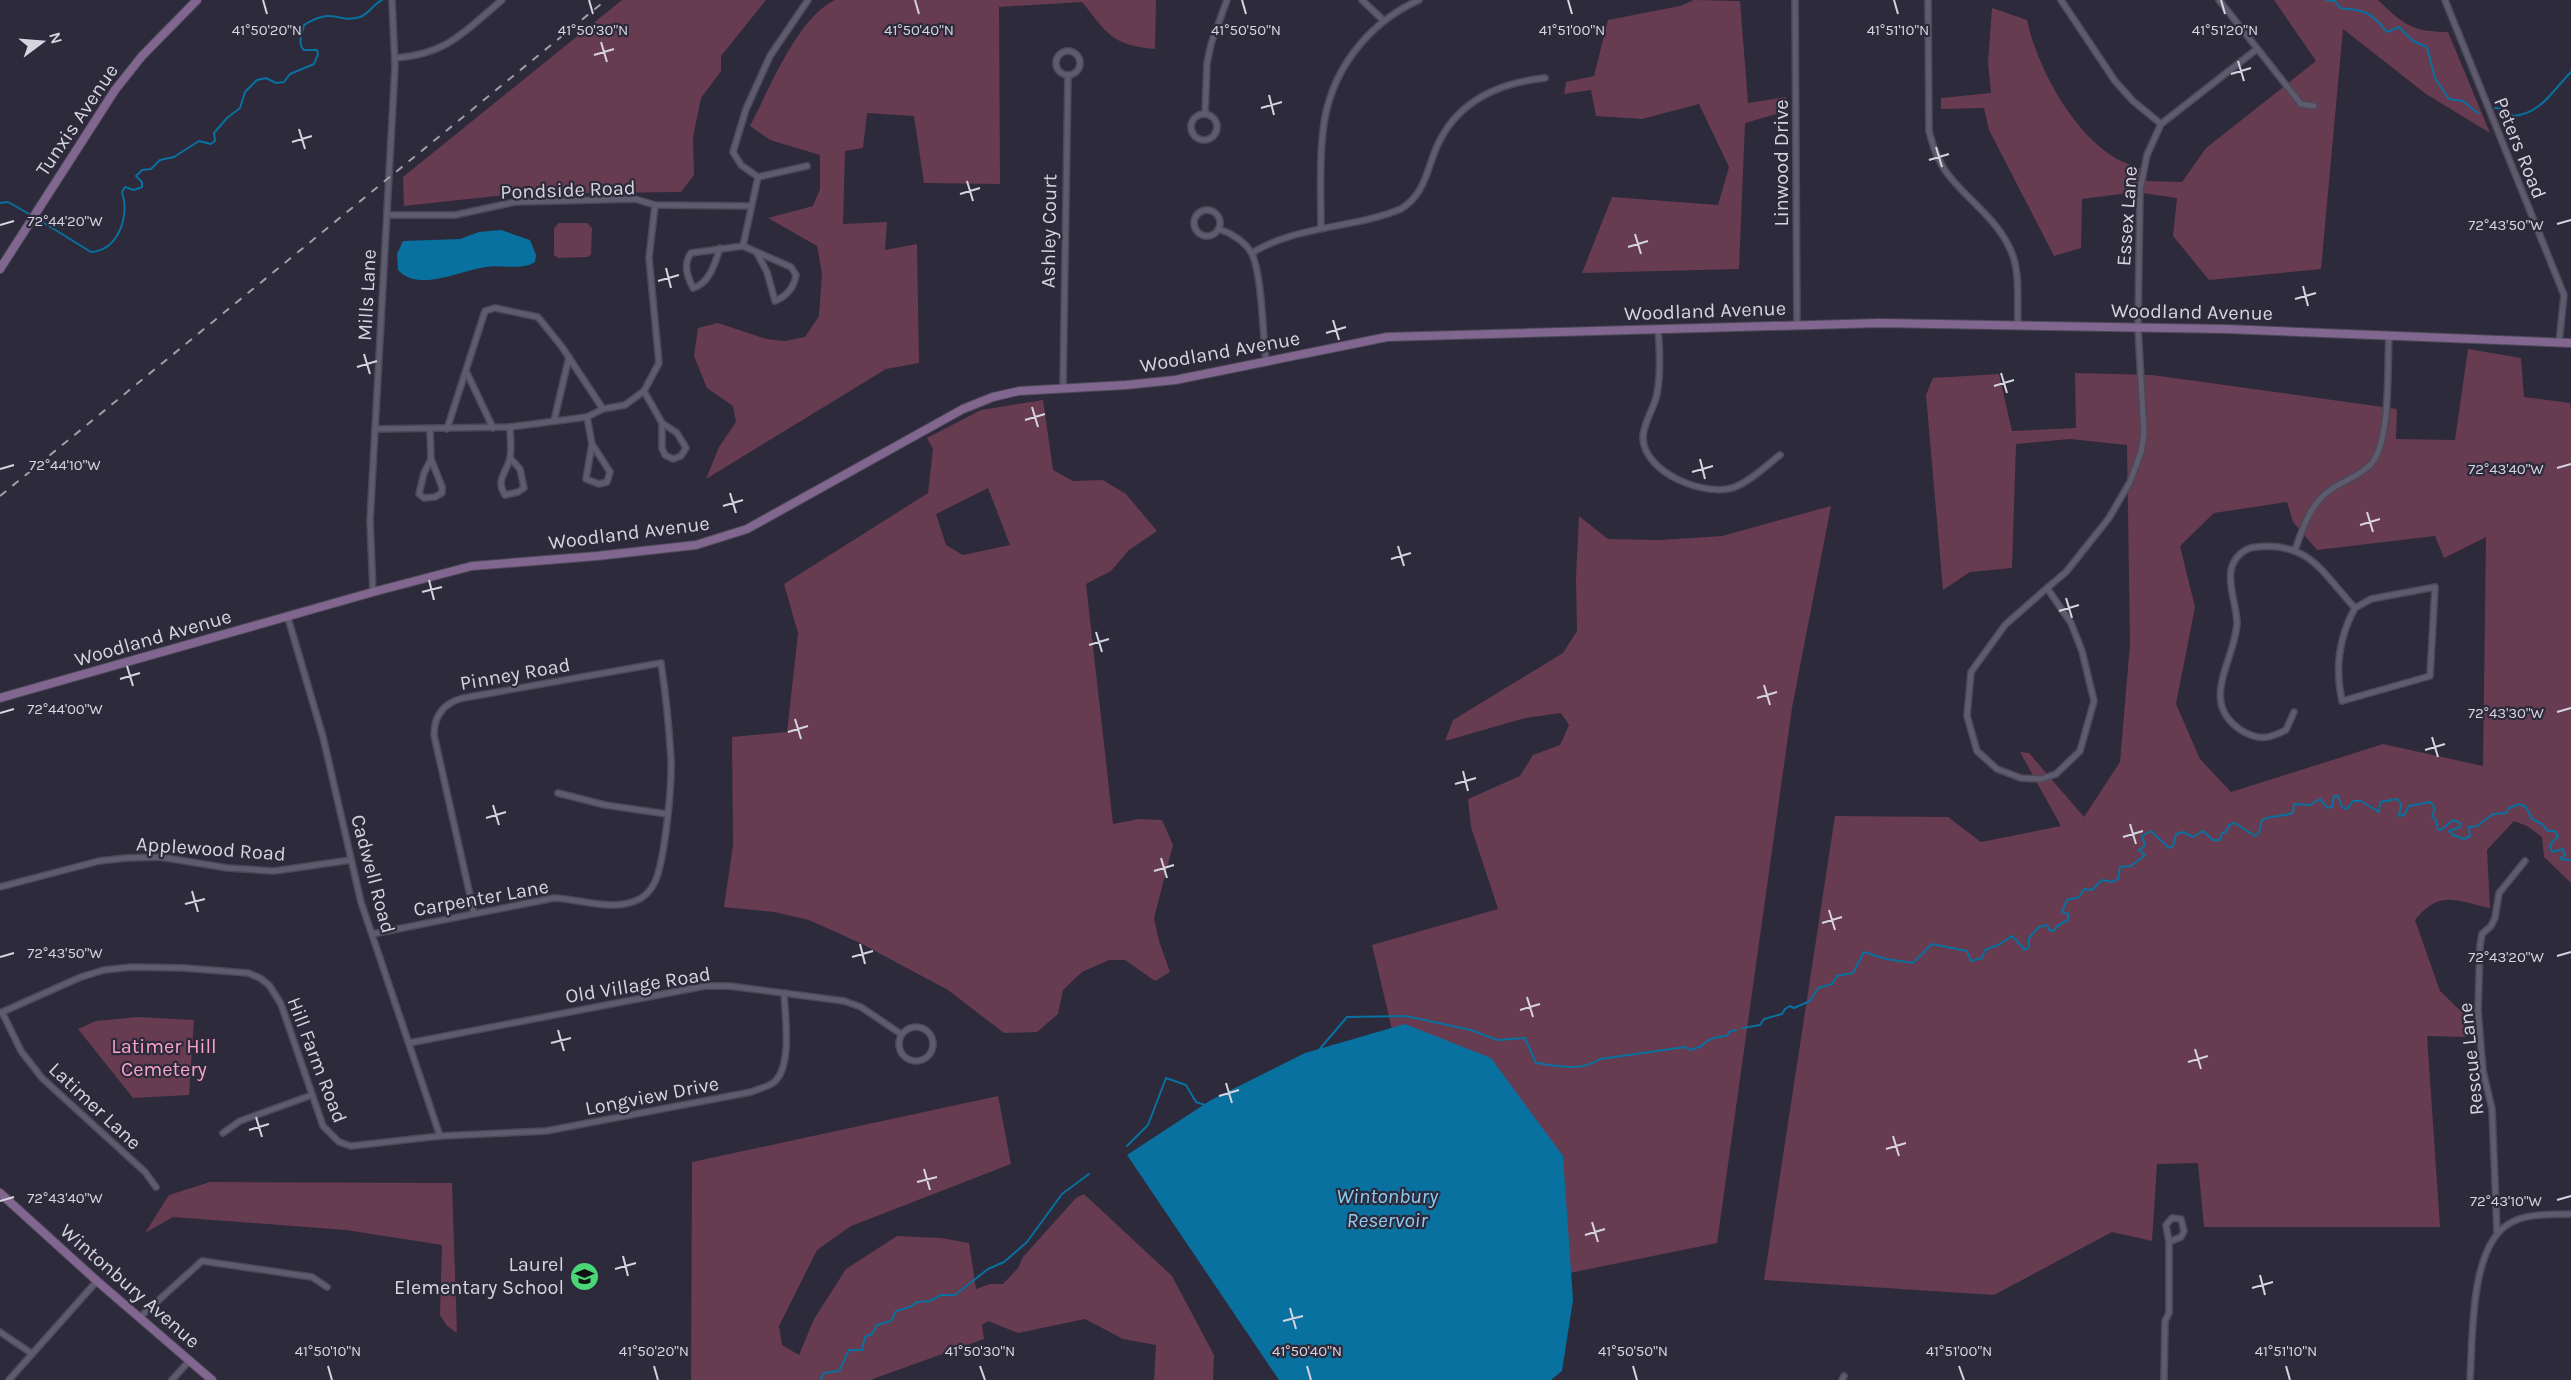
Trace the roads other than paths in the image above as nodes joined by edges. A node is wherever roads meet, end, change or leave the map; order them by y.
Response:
1 (197, 0) edge
2 (392, 0) edge
3 (502, 0) edge
4 (808, 0) edge
5 (1227, 0) edge
6 (1362, 0) edge
7 (1419, 0) edge
8 (1795, 0) edge
9 (1928, 0) edge
10 (2061, 0) edge
11 (2219, 0) edge
12 (2445, 0) edge
13 (1383, 20) junction
14 (2257, 49) junction
15 (396, 58) junction
16 (1068, 75) junction
17 (1545, 78) dead end
18 (2314, 106) dead end
19 (1205, 114) junction
20 (2161, 124) junction
21 (807, 166) dead end
22 (758, 177) junction
23 (655, 204) junction
24 (750, 206) junction
25 (387, 215) junction
26 (1321, 228) junction
27 (1219, 229) junction
28 (743, 246) junction
29 (720, 248) junction
30 (757, 253) junction
31 (1251, 253) junction
32 (0, 269) edge
33 (1797, 325) junction
34 (2018, 325) junction
35 (2138, 327) junction
36 (1658, 329) junction
37 (2389, 336) junction
38 (2559, 343) junction
39 (2571, 343) edge
40 (569, 357) junction
41 (1266, 362) junction
42 (467, 373) junction
43 (1062, 387) junction
44 (644, 391) junction
45 (603, 410) junction
46 (587, 417) junction
47 (554, 421) junction
48 (662, 423) junction
49 (510, 427) junction
50 (493, 428) junction
51 (375, 429) junction
52 (430, 429) junction
53 (447, 429) junction
54 (592, 444) junction
55 (1780, 455) dead end
56 (510, 458) junction
57 (431, 459) junction
58 (2295, 550) junction
59 (2047, 588) junction
60 (373, 592) junction
61 (2355, 608) junction
62 (288, 618) junction
63 (661, 663) joint
64 (0, 698) edge
65 (2294, 712) dead end
66 (558, 793) dead end
67 (667, 814) junction
68 (351, 860) junction
69 (2525, 861) dead end
70 (0, 887) edge
71 (474, 913) junction
72 (372, 934) junction
73 (784, 993) junction
74 (1, 1013) edge
75 (901, 1034) junction
76 (409, 1043) junction
77 (312, 1095) junction
78 (223, 1133) dead end
79 (440, 1136) junction
80 (156, 1187) dead end
81 (0, 1193) edge
82 (2571, 1214) edge
83 (2497, 1232) junction
84 (2169, 1242) junction
85 (97, 1281) junction
86 (327, 1287) dead end
87 (140, 1317) junction
88 (0, 1332) edge
89 (31, 1353) junction
90 (190, 1360) junction
91 (9, 1380) edge
92 (172, 1380) edge
93 (212, 1380) edge
94 (2164, 1380) edge
95 (2470, 1380) edge

1 - 32 street, Tunxis Avenue
2 - 15 street, Mills Lane
3 - 15 street
4 - 22 street
5 - 19 street
6 - 13 street
7 - 13 street
8 - 33 street, Linwood Drive
9 - 34 street
10 - 20 street
11 - 14 street
12 - 38 street, Peters Road
13 - 26 street
14 - 18 street
14 - 20 street, Essex Lane
15 - 25 street, Mills Lane
16 - 16 street, Ashley Court
16 - 43 street, Ashley Court
17 - 26 street
19 - 19 street
20 - 35 street, Essex Lane
21 - 22 street
22 - 24 street
23 - 24 street, Pondside Road
23 - 25 street, Pondside Road
23 - 44 street
24 - 28 street
25 - 51 street, Mills Lane
26 - 31 street
27 - 27 street
27 - 31 street
28 - 29 street
28 - 30 street
29 - 29 street
30 - 30 street
31 - 41 street
33 - 34 street, Woodland Avenue
33 - 36 street, Woodland Avenue
34 - 35 street, Woodland Avenue
35 - 37 street, Woodland Avenue
35 - 59 street, Essex Lane
36 - 41 street, Woodland Avenue
36 - 55 street
37 - 38 street, Woodland Avenue
37 - 58 street
38 - 39 street, Woodland Avenue
40 - 42 street
40 - 45 street
40 - 47 street
41 - 43 street, Woodland Avenue
42 - 50 street
42 - 53 street
43 - 60 street, Woodland Avenue
44 - 45 street
44 - 48 street
45 - 46 street
46 - 47 street
46 - 54 street
47 - 49 street
48 - 48 street
49 - 50 street
49 - 56 street
50 - 53 street
51 - 52 street
51 - 60 street, Mills Lane
52 - 53 street
52 - 57 street
54 - 54 street
56 - 56 street
57 - 57 street
58 - 61 street
58 - 65 street
59 - 59 street
60 - 62 street, Woodland Avenue
61 - 61 street
62 - 64 street, Woodland Avenue
62 - 68 street, Cadwell Road
63 - 67 street, Carpenter Lane
63 - 71 street, Pinney Road
66 - 67 street
67 - 71 street, Carpenter Lane
68 - 70 street, Applewood Road
68 - 72 street, Cadwell Road
69 - 83 street, Rescue Lane
71 - 72 street, Carpenter Lane
72 - 76 street, Cadwell Road
73 - 75 street, Old Village Road
73 - 76 street, Old Village Road
73 - 79 street, Longview Drive
74 - 77 street, Hill Farm Road
74 - 80 street, Latimer Lane
75 - 75 street
76 - 79 street, Cadwell Road
77 - 78 street
77 - 79 street, Hill Farm Road
81 - 85 street, Wintonbury Avenue
82 - 83 street
83 - 95 street
84 - 84 street
84 - 94 street
85 - 87 street, Wintonbury Avenue
85 - 89 street
86 - 87 street
87 - 90 street, Wintonbury Avenue
88 - 89 street
89 - 91 street
90 - 92 street
90 - 93 street, Wintonbury Avenue

